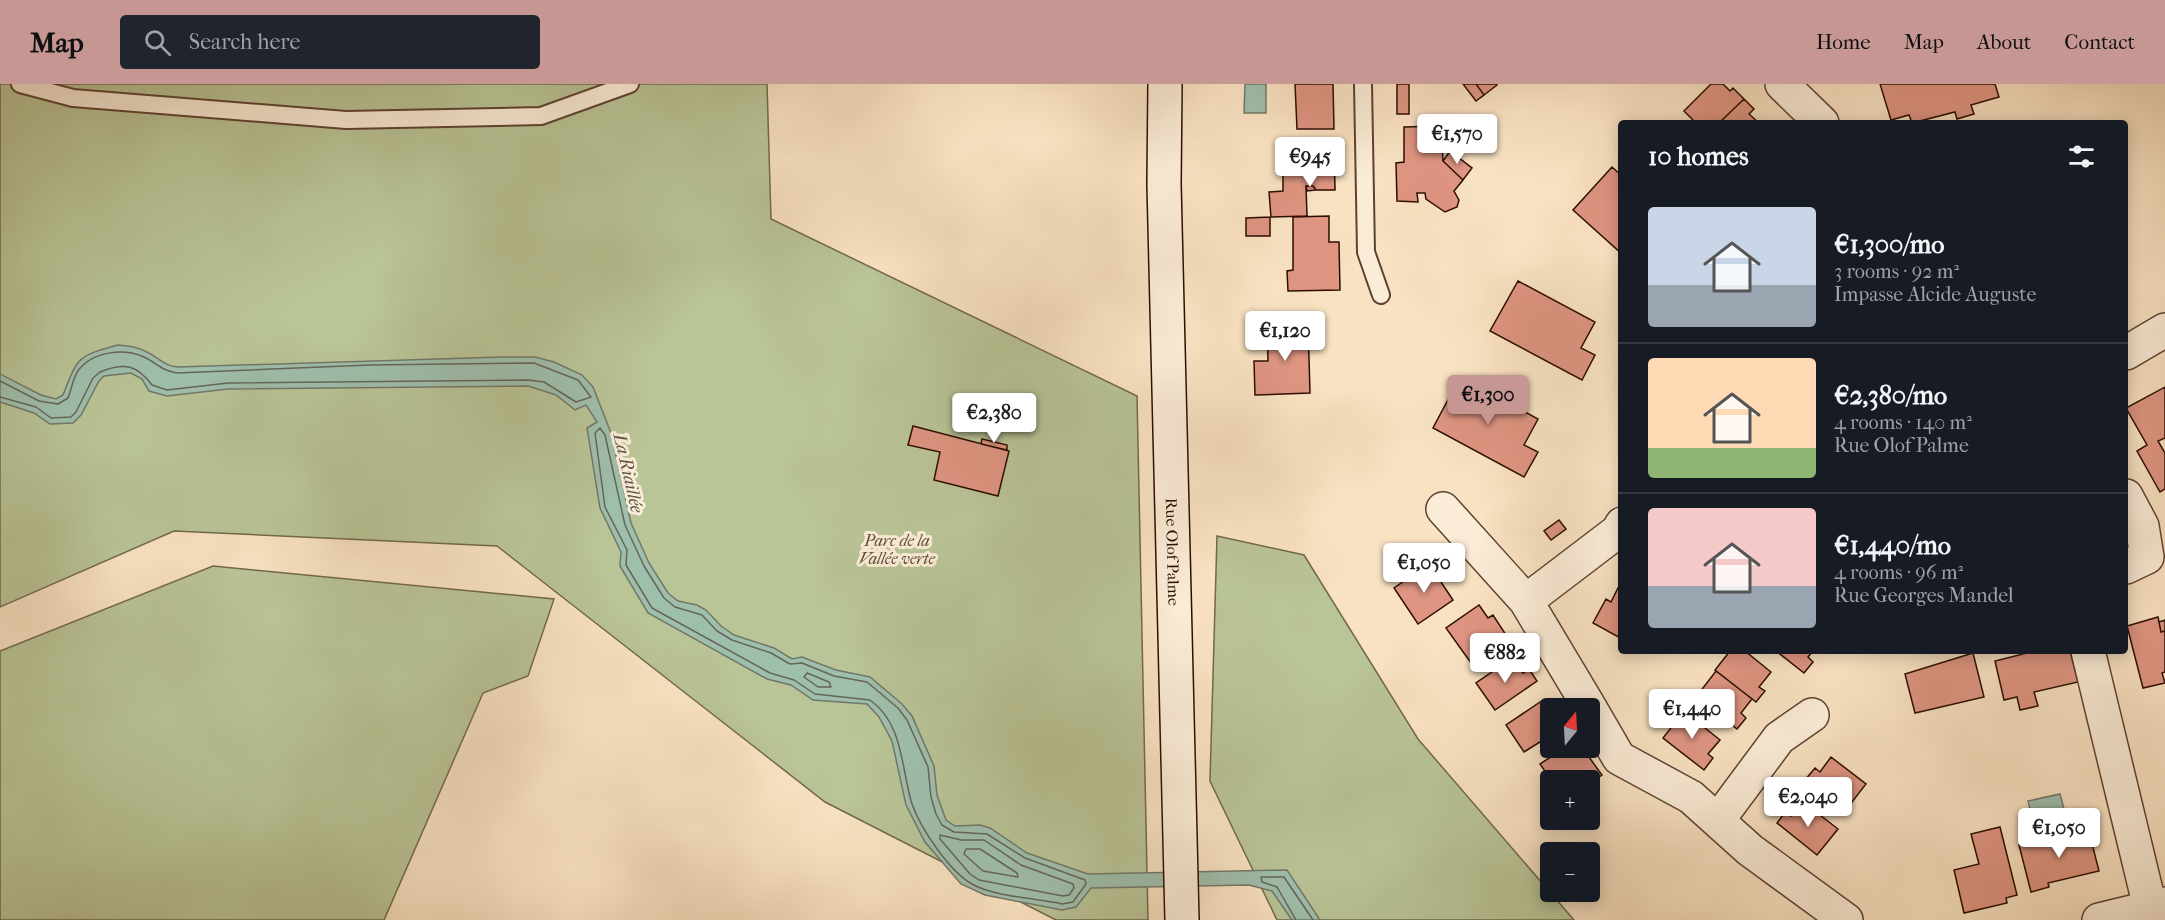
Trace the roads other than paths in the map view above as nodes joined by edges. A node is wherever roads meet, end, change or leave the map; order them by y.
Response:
1 (20, 84) edge
2 (630, 84) edge
3 (1156, 84) edge
4 (1165, 84) edge
5 (1363, 84) edge
6 (1782, 84) edge
7 (1819, 120) edge
8 (1164, 184) junction
9 (1381, 295) dead end
10 (2165, 330) edge
11 (2128, 352) edge
12 (2128, 500) edge
13 (1443, 509) dead end
14 (1618, 531) edge
15 (2146, 562) edge
16 (1526, 601) junction
17 (2089, 654) edge
18 (1584, 698) edge
19 (1812, 715) dead end
20 (1600, 725) edge
21 (1718, 820) junction
22 (2157, 905) edge
23 (1182, 920) edge
24 (1846, 920) edge
25 (2099, 920) edge

1 - 2 lane
3 - 8 street, Rue Olof Palme
4 - 8 street, Rue Olof Palme
5 - 9 lane
6 - 7 street
8 - 23 street, Rue Olof Palme
10 - 11 street
12 - 15 street
13 - 16 street
14 - 16 street
16 - 18 street
17 - 22 street
19 - 21 street
20 - 21 street
21 - 24 street
22 - 25 street

